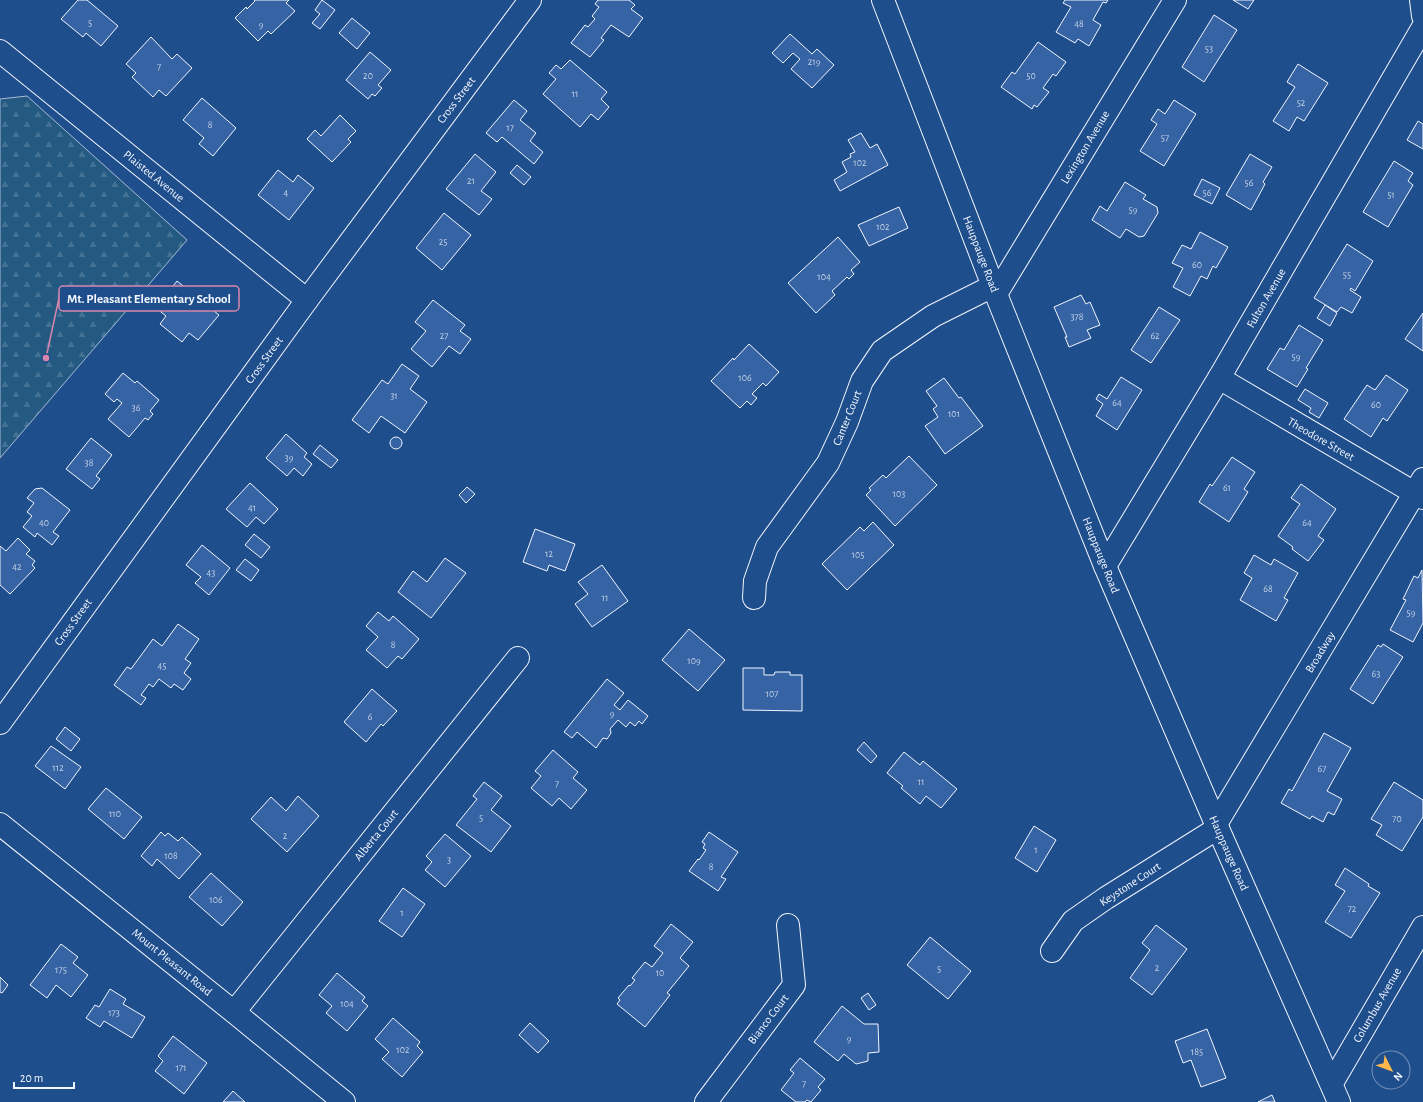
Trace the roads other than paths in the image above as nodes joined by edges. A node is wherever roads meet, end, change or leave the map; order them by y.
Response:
1 (530, 0) edge
2 (883, 0) edge
3 (1175, 0) edge
4 (1421, 0) edge
5 (1423, 16) edge
6 (1423, 27) edge
7 (0, 51) edge
8 (994, 290) junction
9 (307, 300) junction
10 (1219, 378) junction
11 (1420, 490) edge
12 (1105, 566) junction
13 (754, 598) dead end
14 (518, 658) dead end
15 (0, 723) edge
16 (0, 824) edge
17 (1217, 826) junction
18 (788, 925) dead end
19 (1423, 927) edge
20 (1052, 951) dead end
21 (234, 1012) junction
22 (1336, 1093) edge
23 (344, 1102) edge
24 (706, 1102) edge

1 - 9 street, Cross Street
2 - 8 street, Hauppauge Road
3 - 8 street, Lexington Avenue
4 - 5 street
6 - 10 street, Fulton Avenue
7 - 9 street, Plaisted Avenue
8 - 12 street, Hauppauge Road
8 - 13 street, Canter Court
9 - 15 street, Cross Street
10 - 11 street, Theodore Street
10 - 12 street, Fulton Avenue
11 - 17 street, Broadway
12 - 17 street, Hauppauge Road
14 - 21 street, Alberta Court
16 - 21 street, Mount Pleasant Road
17 - 20 street, Keystone Court
17 - 22 street, Hauppauge Road
18 - 24 street, Bianco Court
19 - 22 street, Columbus Avenue
21 - 23 street, Mount Pleasant Road

